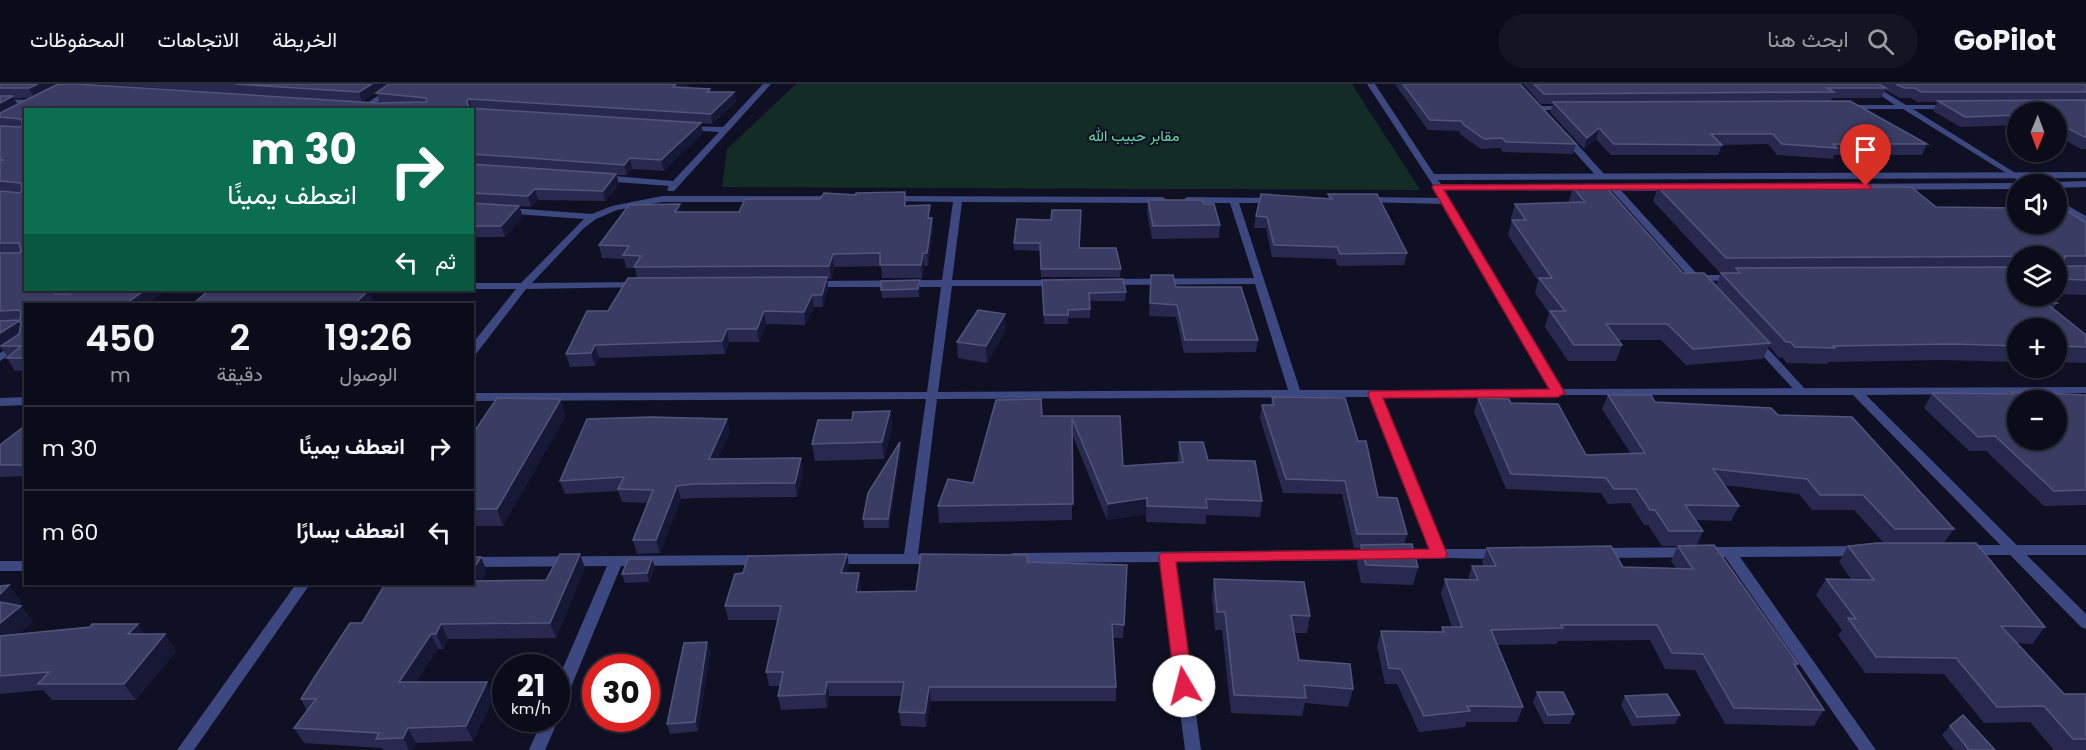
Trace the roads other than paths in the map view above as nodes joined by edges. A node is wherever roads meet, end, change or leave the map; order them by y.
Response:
1 (400, 84) edge
2 (767, 84) edge
3 (1371, 84) edge
4 (1867, 84) edge
5 (45, 97) edge
6 (1531, 100) edge
7 (0, 101) edge
8 (36, 102) junction
9 (361, 106) edge
10 (379, 106) edge
11 (1833, 107) edge
12 (1904, 107) junction
13 (1960, 107) edge
14 (1538, 108) junction
15 (1574, 108) edge
16 (18, 111) edge
17 (1546, 116) edge
18 (1554, 125) edge
19 (679, 127) edge
20 (725, 130) junction
21 (2012, 174) edge
22 (2007, 175) edge
23 (2067, 175) edge
24 (2086, 175) edge
25 (589, 177) edge
26 (1432, 177) junction
27 (1602, 177) junction
28 (676, 184) junction
29 (2086, 184) edge
30 (2067, 185) edge
31 (2007, 186) edge
32 (1437, 187) junction
33 (1808, 187) edge
34 (1614, 188) junction
35 (1687, 188) edge
36 (662, 199) junction
37 (835, 199) edge
38 (880, 199) edge
39 (958, 200) junction
40 (1234, 200) junction
41 (1281, 200) edge
42 (1351, 200) edge
43 (1445, 201) junction
44 (474, 208) edge
45 (2067, 209) edge
46 (593, 217) junction
47 (2086, 220) edge
48 (1696, 278) junction
49 (1742, 278) edge
50 (1259, 281) junction
51 (1067, 283) edge
52 (1091, 283) edge
53 (806, 284) edge
54 (948, 284) junction
55 (653, 285) edge
56 (474, 286) edge
57 (523, 286) junction
58 (1712, 296) edge
59 (1745, 331) edge
60 (24, 340) edge
61 (474, 349) edge
62 (0, 358) edge
63 (2086, 390) edge
64 (1802, 392) junction
65 (1856, 392) junction
66 (1558, 393) junction
67 (1295, 394) junction
68 (1374, 394) junction
69 (933, 395) junction
70 (474, 397) edge
71 (24, 401) edge
72 (0, 402) edge
73 (1954, 550) edge
74 (2013, 550) junction
75 (2086, 550) edge
76 (1872, 551) edge
77 (1590, 553) edge
78 (1730, 553) junction
79 (1439, 554) junction
80 (1509, 554) edge
81 (1167, 557) junction
82 (1004, 558) edge
83 (910, 559) junction
84 (945, 559) edge
85 (781, 560) edge
86 (816, 560) edge
87 (616, 561) junction
88 (474, 562) edge
89 (0, 566) edge
90 (24, 566) edge
91 (302, 585) edge
92 (2086, 623) edge
93 (570, 671) edge
94 (544, 732) edge
95 (185, 750) edge
96 (537, 750) edge
97 (1193, 750) edge
98 (1868, 750) edge

1 - 9 street
2 - 20 street
3 - 26 street
4 - 12 street
5 - 8 street
6 - 14 street
7 - 8 street
8 - 16 street
9 - 10 street
11 - 12 street
12 - 13 street
12 - 21 street
14 - 15 street
14 - 17 street
18 - 27 street
19 - 20 street
20 - 28 street
22 - 27 street
23 - 24 street
25 - 28 street
26 - 27 street
26 - 32 street
28 - 36 street
29 - 30 street
31 - 33 street
32 - 34 street
32 - 43 street
34 - 35 street
34 - 48 street
36 - 37 street
36 - 46 street
38 - 39 street
39 - 40 street
39 - 54 street
40 - 41 street
40 - 50 street
42 - 43 street
43 - 66 street
44 - 46 street
45 - 47 street
46 - 57 street
48 - 49 street
48 - 58 street
50 - 52 street
50 - 67 street
51 - 54 street
53 - 54 street
54 - 69 street
55 - 57 street
56 - 57 street
57 - 61 street
59 - 64 street
60 - 62 street
63 - 65 street
64 - 65 street
64 - 66 street
65 - 74 street
66 - 68 street
67 - 68 street
67 - 69 street
68 - 79 street
69 - 70 street
69 - 83 street
71 - 72 street
73 - 74 street
74 - 75 street
74 - 92 street
76 - 78 street
77 - 78 street
78 - 98 street
79 - 80 street
79 - 81 street
81 - 82 street
81 - 97 street
83 - 84 street
83 - 86 street
85 - 87 street
87 - 88 street
87 - 93 street
89 - 90 street
91 - 95 street
94 - 96 street

